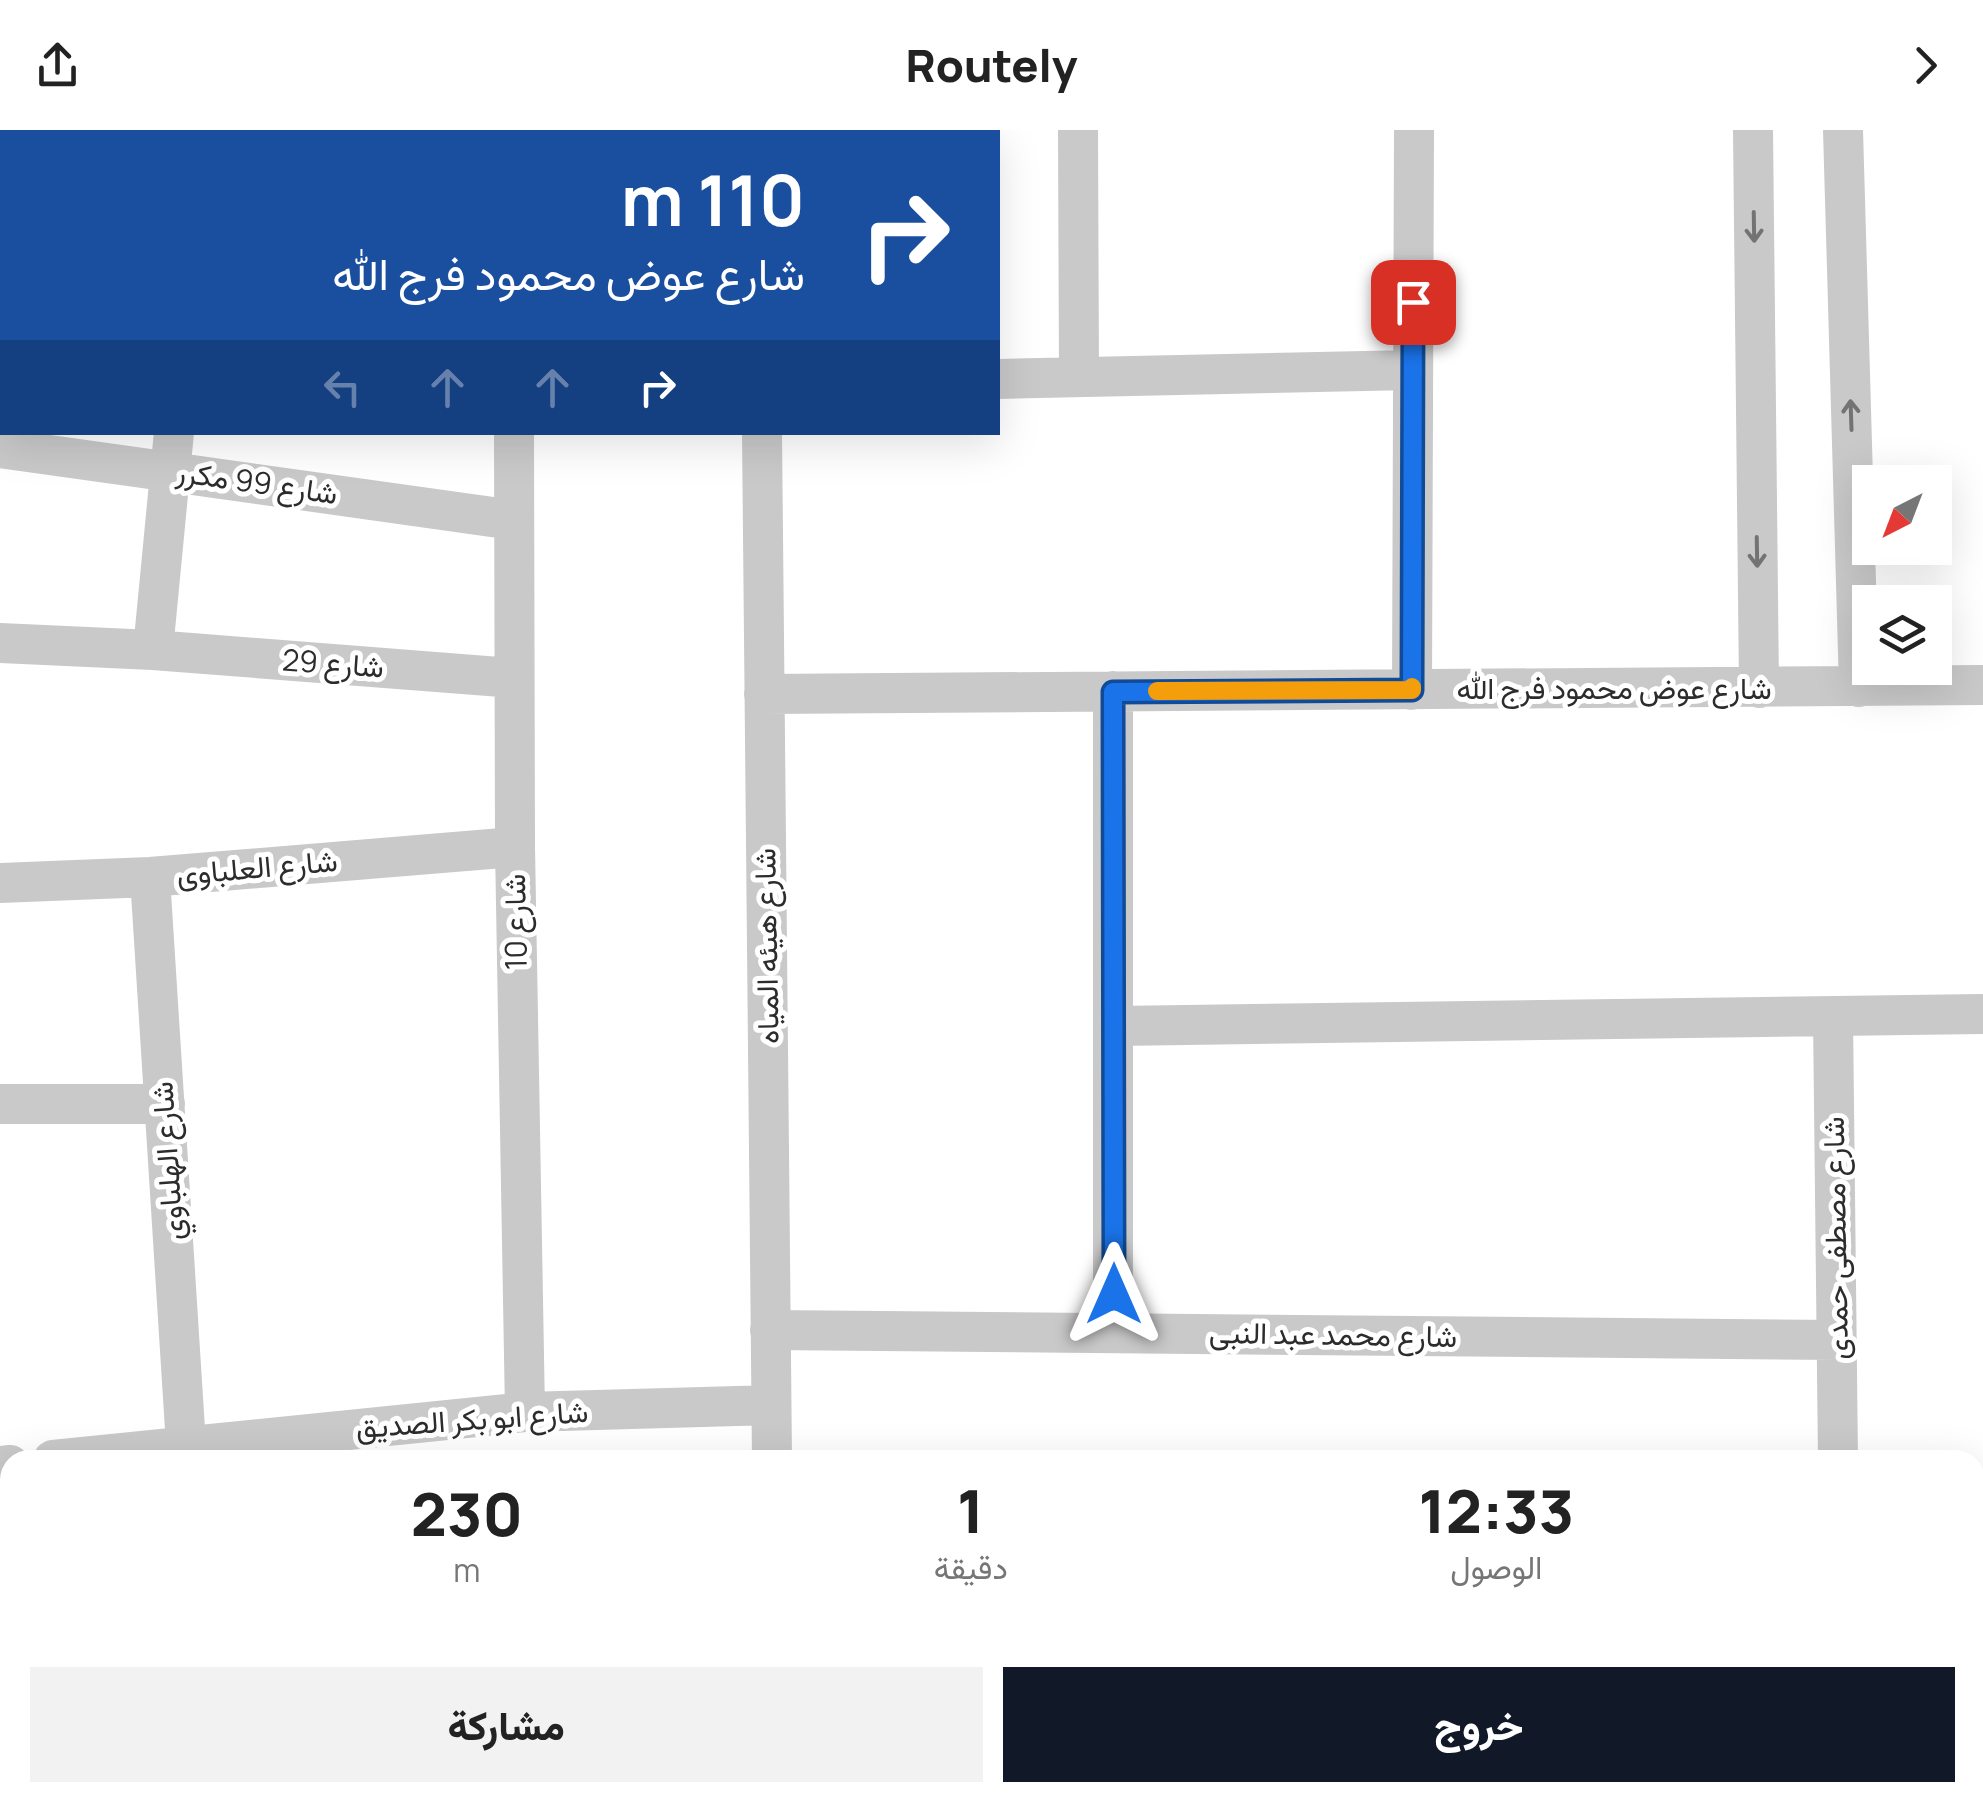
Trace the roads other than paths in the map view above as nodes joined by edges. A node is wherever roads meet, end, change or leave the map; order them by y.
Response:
1 (1078, 130) edge
2 (1414, 130) edge
3 (1753, 130) edge
4 (1843, 130) edge
5 (1412, 370) junction
6 (1079, 377) junction
7 (1000, 379) edge
8 (514, 435) edge
9 (762, 435) edge
10 (0, 448) edge
11 (171, 452) edge
12 (514, 520) junction
13 (0, 643) edge
14 (153, 650) junction
15 (513, 678) junction
16 (1983, 685) edge
17 (1859, 687) junction
18 (1759, 688) junction
19 (1412, 690) junction
20 (1113, 692) junction
21 (764, 694) junction
22 (514, 847) junction
23 (150, 877) junction
24 (0, 883) edge
25 (1983, 1014) edge
26 (1834, 1016) junction
27 (1116, 1026) junction
28 (0, 1104) edge
29 (165, 1104) junction
30 (770, 1330) junction
31 (1113, 1333) junction
32 (1836, 1340) junction
33 (771, 1404) junction
34 (525, 1412) junction
35 (186, 1446) junction
36 (148, 1450) edge
37 (772, 1450) edge
38 (1838, 1450) edge

1 - 6 street
2 - 5 street
3 -> 18 street
17 -> 4 street
5 - 6 street
5 - 19 street
6 - 7 street
8 - 12 street, شارع 10
9 - 21 street, شارع هيئه المياه
10 - 11 street, شارع 99 مكرر
11 - 12 street, شارع 99 مكرر
11 - 14 street
12 - 15 street, شارع 10
13 - 14 street, شارع 29
14 - 15 street, شارع 29
15 - 22 street, شارع 10
16 - 17 street, شارع عوض محمود فرج الله
17 - 18 street, شارع عوض محمود فرج الله
18 - 19 street, شارع عوض محمود فرج الله
19 - 20 street, شارع عوض محمود فرج الله
20 - 21 street, شارع عوض محمود فرج الله
20 - 27 street
21 - 30 street, شارع هيئه المياه
22 - 23 street, شارع العلباوى
22 - 34 street, شارع 10
23 - 24 street, شارع العلباوى
23 - 29 street, شارع الهلباوي
25 - 26 street
26 - 27 street
26 - 32 street, شارع مصطفى حمدى
27 - 31 street
28 - 29 street
29 - 35 street, شارع الهلباوي
30 - 31 street, شارع محمد عبد النبى
30 - 33 street, شارع هيئه المياه
31 - 32 street, شارع محمد عبد النبى
32 - 38 street, شارع مصطفى حمدى
33 - 34 street, شارع ابو بكر الصديق
33 - 37 street, شارع هيئه المياه
34 - 35 street, شارع ابو بكر الصديق
35 - 36 street, شارع ابو بكر الصديق

